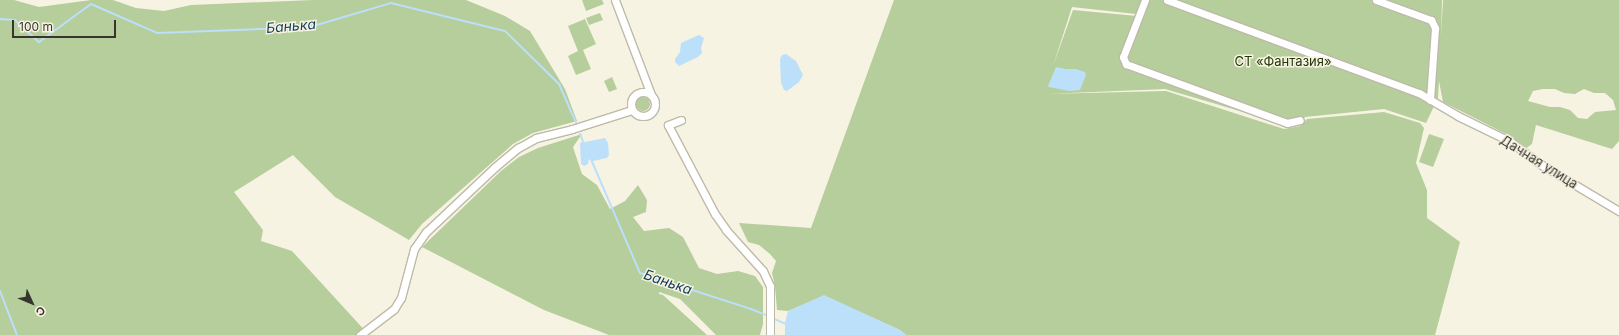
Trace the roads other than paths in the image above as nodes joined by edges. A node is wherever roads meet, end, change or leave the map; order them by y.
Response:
1 (614, 0) edge
2 (1145, 0) edge
3 (1167, 0) edge
4 (1376, 0) edge
5 (651, 94) junction
6 (1430, 100) junction
7 (632, 110) junction
8 (680, 120) dead end
9 (1300, 120) dead end
10 (1619, 211) edge
11 (360, 335) edge
12 (770, 335) edge

1 - 5 street
2 - 9 street
3 - 6 street, Дачная улица
4 - 6 street
5 - 7 street
5 - 7 street
6 - 10 street, Дачная улица
7 - 11 street
8 - 12 street

